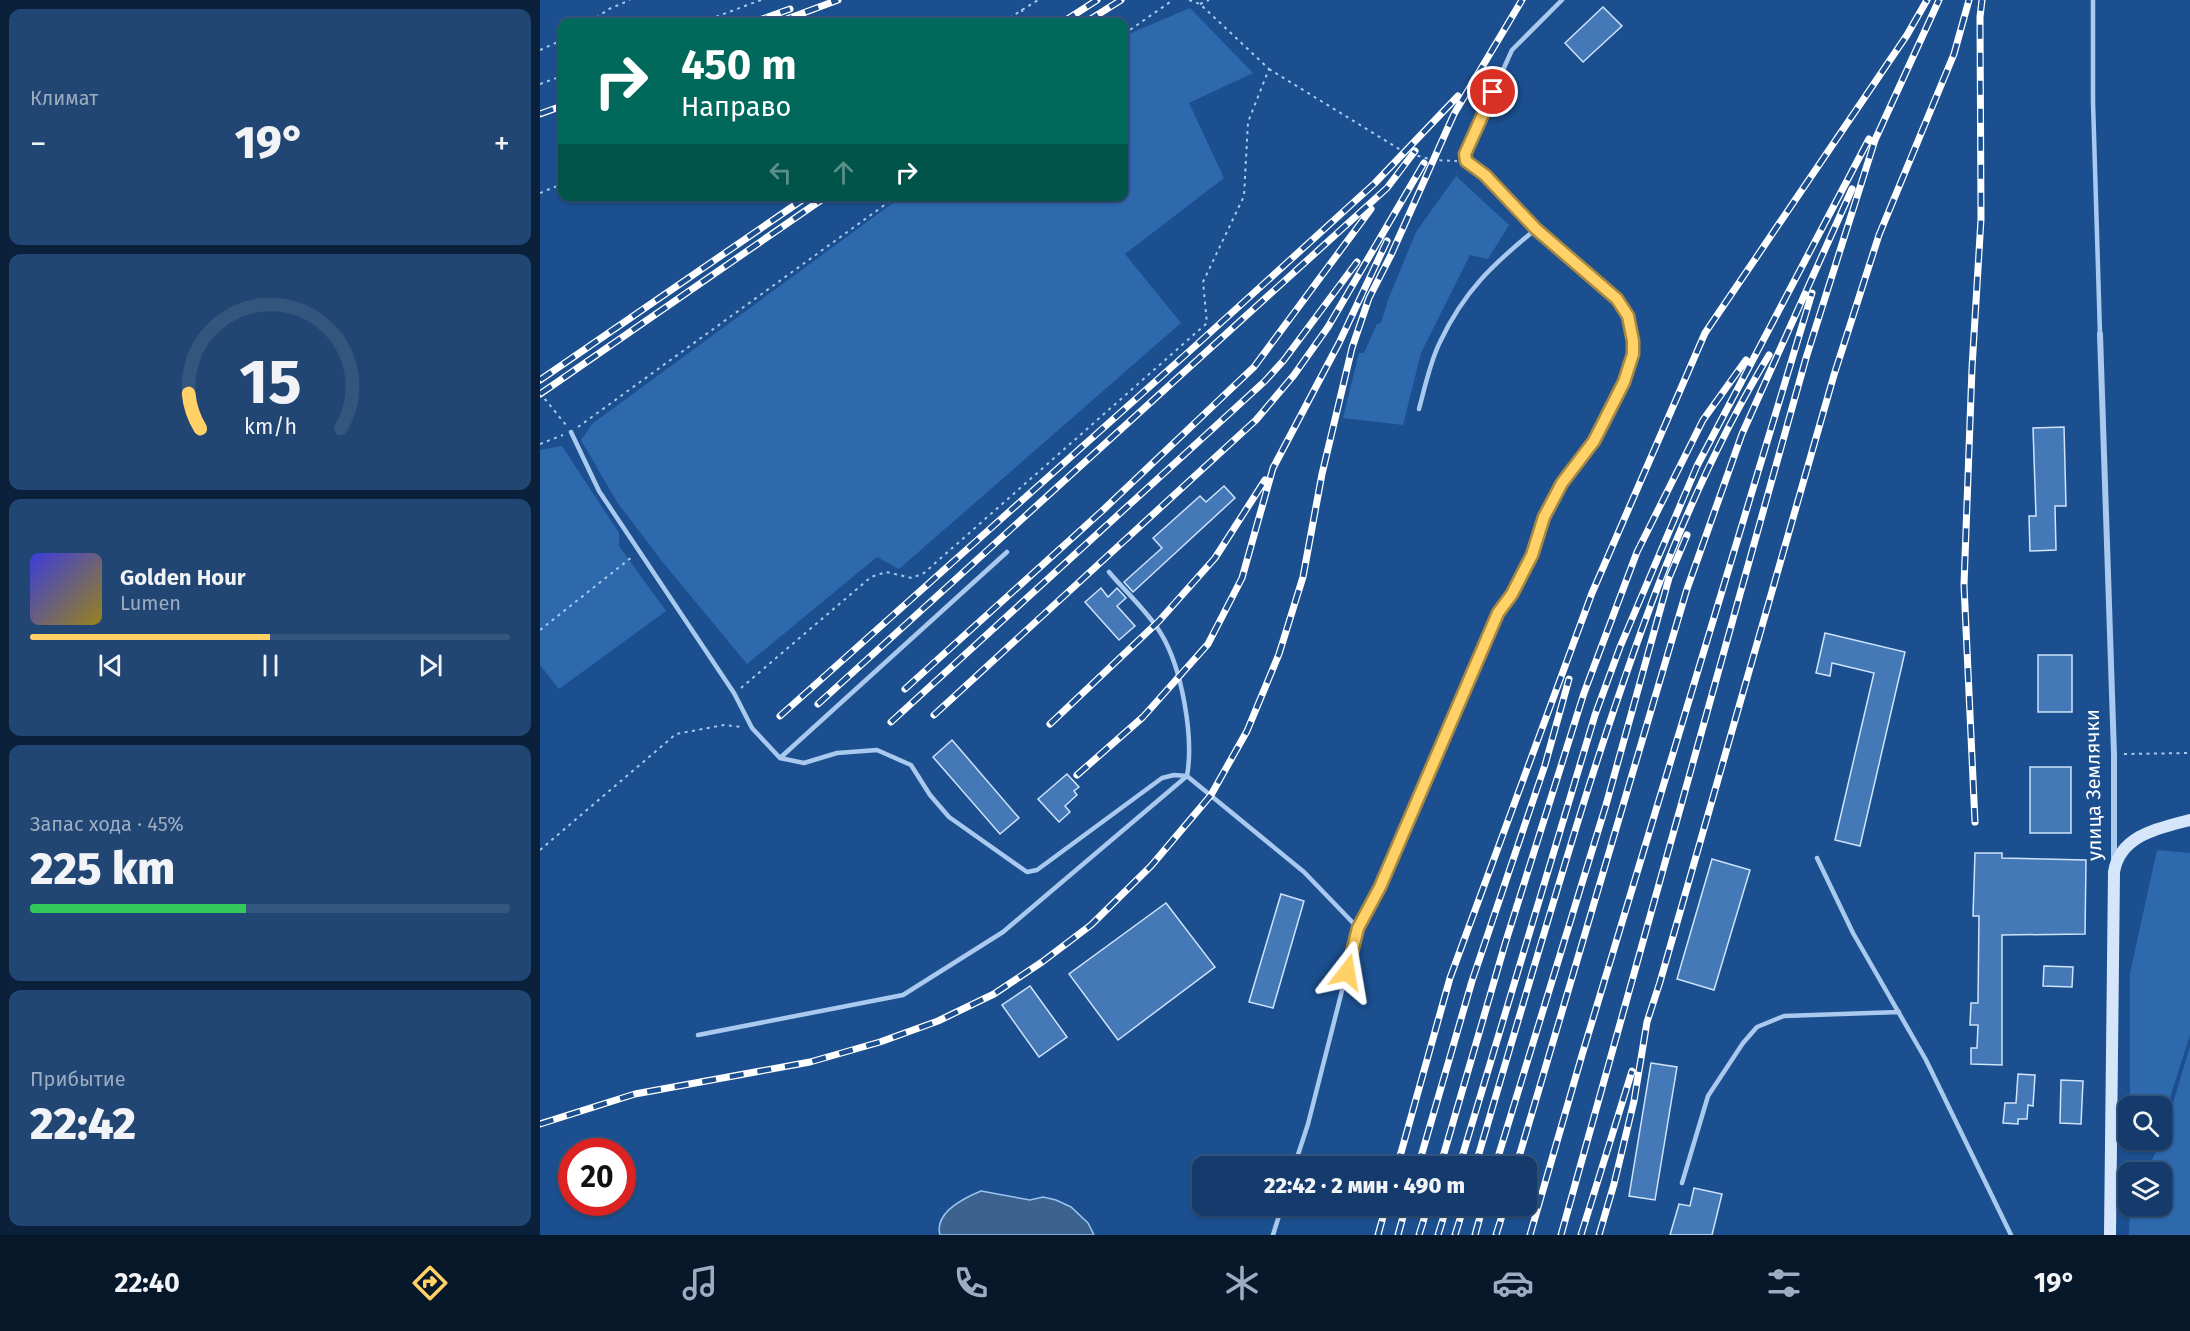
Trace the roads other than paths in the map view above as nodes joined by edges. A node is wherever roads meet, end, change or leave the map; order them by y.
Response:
1 (1562, 0) edge
2 (2092, 0) edge
3 (1536, 229) junction
4 (2100, 334) joint
5 (1419, 409) dead end
6 (571, 432) road end
7 (1007, 552) dead end
8 (1109, 572) dead end
9 (780, 758) junction
10 (1187, 776) junction
11 (2190, 820) edge
12 (1817, 858) dead end
13 (2114, 872) junction
14 (1358, 928) junction
15 (1899, 1012) junction
16 (698, 1035) dead end
17 (1298, 1156) edge
18 (1682, 1183) dead end
19 (1279, 1216) edge
20 (1273, 1235) edge
21 (2011, 1235) edge
22 (2109, 1235) edge

1 - 3 lane
2 - 4 lane
3 - 5 lane
3 - 14 lane
4 - 13 street, улица Землячки
6 - 9 lane
7 - 9 lane
8 - 10 lane
9 - 10 lane
10 - 14 lane
10 - 16 lane
11 - 13 street
12 - 15 lane
13 - 22 street, улица Землячки
14 - 17 lane
15 - 18 lane
15 - 21 lane
19 - 20 lane

